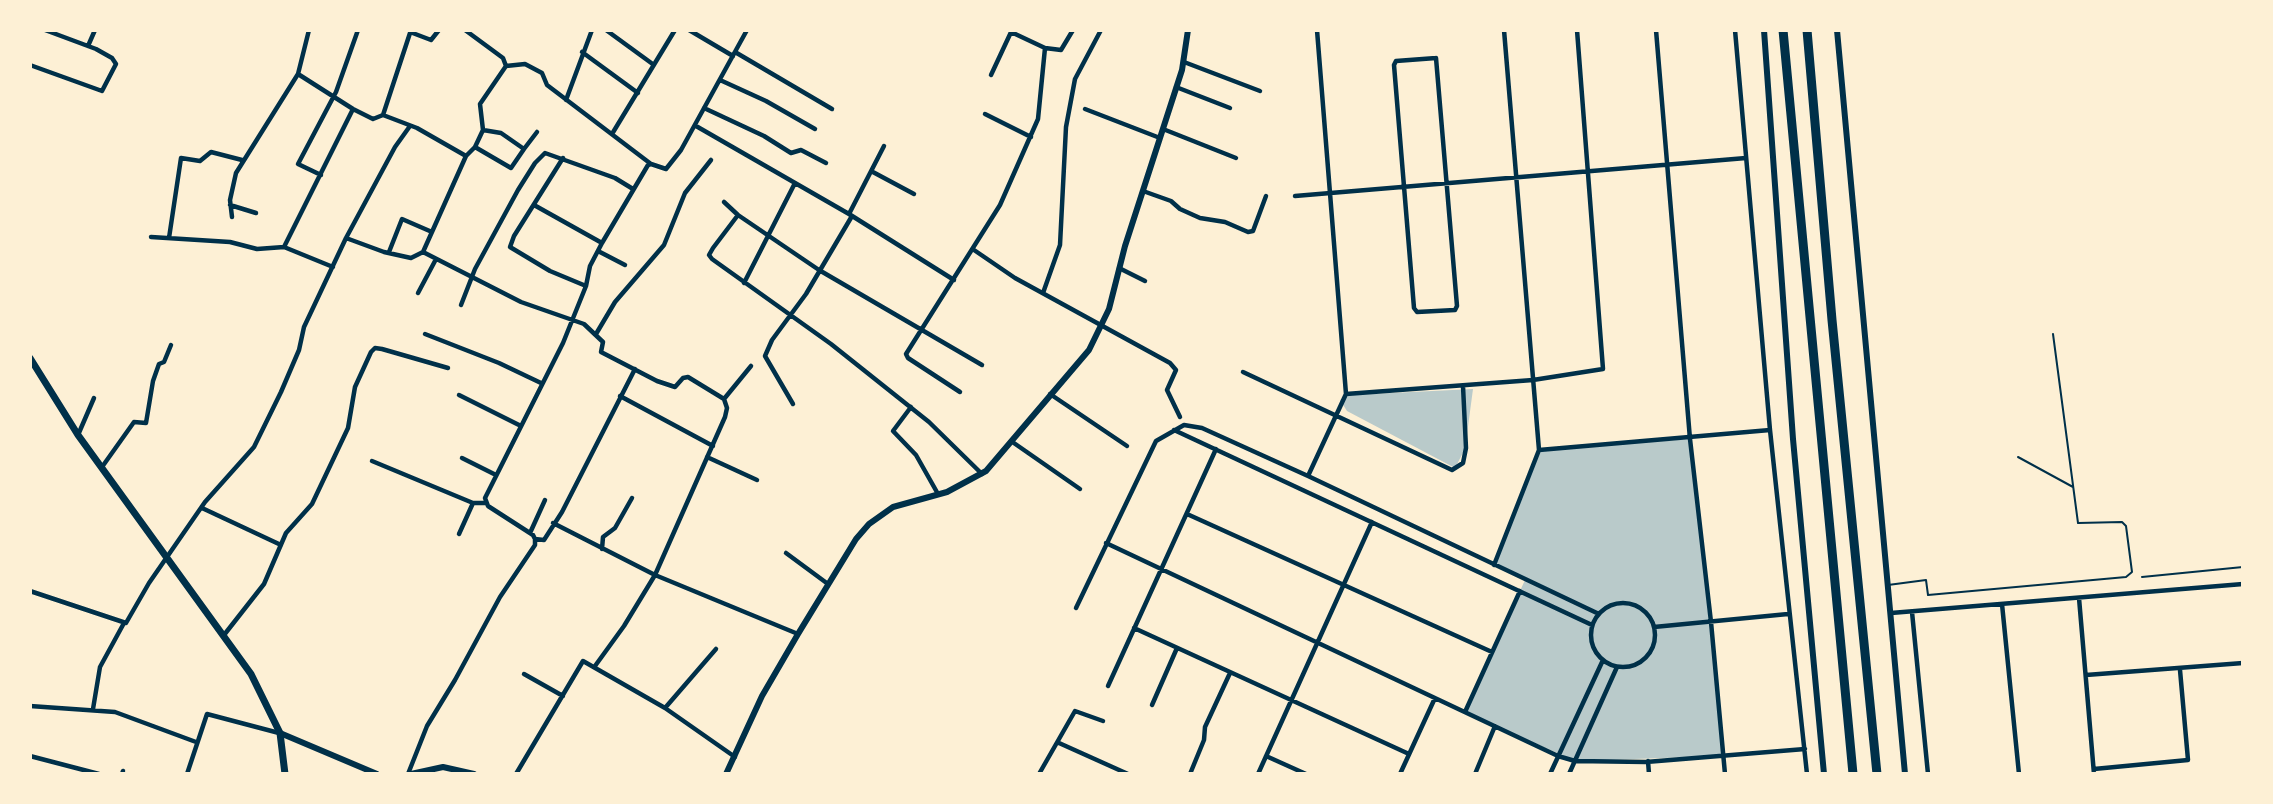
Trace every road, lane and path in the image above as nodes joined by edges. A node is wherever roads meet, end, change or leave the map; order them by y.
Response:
1 (45, 30) edge
2 (95, 30) edge
3 (309, 30) edge
4 (358, 30) edge
5 (439, 30) edge
6 (465, 30) edge
7 (592, 30) edge
8 (606, 30) edge
9 (675, 30) edge
10 (689, 30) edge
11 (747, 30) edge
12 (1073, 30) edge
13 (1101, 30) edge
14 (1188, 30) edge
15 (1317, 30) edge
16 (1504, 30) edge
17 (1577, 30) edge
18 (1656, 30) edge
19 (1735, 30) edge
20 (1764, 30) edge
21 (1784, 30) edge
22 (1807, 30) edge
23 (1837, 30) edge
24 (410, 31) edge
25 (1011, 31) edge
26 (88, 46) junction
27 (1045, 48) junction
28 (582, 52) junction
29 (734, 54) junction
30 (1184, 62) junction
31 (30, 65) edge
32 (654, 65) junction
33 (506, 66) junction
34 (298, 75) junction
35 (991, 75) dead end
36 (720, 80) junction
37 (1176, 87) junction
38 (1260, 91) dead end
39 (638, 93) junction
40 (333, 98) junction
41 (566, 100) junction
42 (704, 108) junction
43 (832, 108) dead end
44 (1230, 108) dead end
45 (352, 109) junction
46 (1085, 109) dead end
47 (985, 114) dead end
48 (383, 115) junction
49 (410, 126) junction
50 (696, 126) junction
51 (815, 129) dead end
52 (1163, 129) junction
53 (483, 130) junction
54 (537, 132) dead end
55 (612, 134) junction
56 (1031, 136) junction
57 (1160, 138) junction
58 (884, 146) dead end
59 (476, 147) junction
60 (524, 149) junction
61 (466, 156) junction
62 (563, 158) junction
63 (1236, 158) dead end
64 (1746, 158) junction
65 (242, 160) junction
66 (711, 160) dead end
67 (826, 163) dead end
68 (651, 164) junction
69 (1669, 164) junction
70 (872, 171) junction
71 (1590, 171) junction
72 (321, 175) junction
73 (1516, 177) junction
74 (795, 183) junction
75 (1447, 183) junction
76 (1404, 187) junction
77 (633, 189) junction
78 (1143, 191) junction
79 (1330, 193) junction
80 (914, 194) dead end
81 (1266, 196) dead end
82 (1294, 196) dead end
83 (724, 202) dead end
84 (230, 205) junction
85 (534, 205) junction
86 (256, 213) dead end
87 (738, 215) junction
88 (850, 215) junction
89 (232, 217) dead end
90 (432, 232) junction
91 (770, 236) junction
92 (151, 237) dead end
93 (169, 238) junction
94 (346, 238) junction
95 (602, 243) junction
96 (284, 247) junction
97 (974, 250) junction
98 (598, 251) junction
99 (389, 252) junction
100 (423, 252) junction
101 (435, 261) junction
102 (625, 265) dead end
103 (333, 267) junction
104 (1119, 268) junction
105 (819, 270) junction
106 (474, 277) junction
107 (954, 280) junction
108 (1145, 281) dead end
109 (744, 283) junction
110 (586, 286) junction
111 (418, 293) dead end
112 (1043, 293) junction
113 (461, 305) dead end
114 (789, 315) junction
115 (571, 319) junction
116 (1103, 326) junction
117 (922, 330) junction
118 (425, 334) dead end
119 (596, 334) junction
120 (2053, 334) dead end
121 (171, 345) dead end
122 (30, 358) edge
123 (982, 365) dead end
124 (752, 366) dead end
125 (448, 368) dead end
126 (635, 369) junction
127 (1244, 372) dead end
128 (1533, 380) junction
129 (541, 384) junction
130 (1463, 386) junction
131 (960, 392) dead end
132 (1050, 394) junction
133 (1346, 394) junction
134 (459, 395) dead end
135 (620, 396) junction
136 (94, 398) dead end
137 (724, 399) junction
138 (793, 404) dead end
139 (911, 407) junction
140 (1338, 415) junction
141 (1180, 417) dead end
142 (521, 426) junction
143 (1174, 430) junction
144 (1770, 430) junction
145 (78, 435) junction
146 (1690, 439) junction
147 (1011, 441) junction
148 (713, 446) junction
149 (1127, 446) dead end
150 (1216, 449) junction
151 (1539, 450) junction
152 (707, 457) junction
153 (2018, 457) dead end
154 (462, 458) dead end
155 (372, 461) dead end
156 (102, 467) junction
157 (982, 474) junction
158 (496, 475) junction
159 (1308, 476) junction
160 (758, 480) dead end
161 (2073, 487) junction
162 (1080, 489) dead end
163 (1338, 491) junction
164 (938, 494) junction
165 (632, 498) dead end
166 (545, 500) dead end
167 (485, 502) junction
168 (473, 503) junction
169 (1332, 504) junction
170 (202, 508) junction
171 (1187, 514) junction
172 (1372, 522) junction
173 (553, 524) junction
174 (530, 533) junction
175 (459, 534) dead end
176 (1431, 536) junction
177 (535, 539) junction
178 (1106, 543) junction
179 (281, 545) junction
180 (1425, 547) junction
181 (602, 549) junction
182 (786, 553) dead end
183 (166, 557) junction
184 (1494, 565) junction
185 (2243, 567) edge
186 (1161, 570) junction
187 (655, 574) junction
188 (2142, 577) dead end
189 (828, 584) junction
190 (1344, 584) junction
191 (2243, 584) edge
192 (1888, 585) junction
193 (30, 591) edge
194 (1520, 591) junction
195 (2079, 598) junction
196 (2002, 604) junction
197 (1076, 608) dead end
198 (1912, 612) junction
199 (1599, 614) junction
200 (1788, 614) junction
201 (1891, 614) junction
202 (1711, 622) junction
203 (124, 623) junction
204 (1592, 625) junction
205 (1654, 627) junction
206 (1134, 628) junction
207 (798, 634) junction
208 (224, 635) junction
209 (1318, 643) junction
210 (1178, 648) junction
211 (716, 649) dead end
212 (1492, 652) junction
213 (1603, 660) junction
214 (2243, 663) edge
215 (595, 666) junction
216 (1617, 667) junction
217 (2180, 670) junction
218 (1230, 673) junction
219 (524, 674) dead end
220 (2086, 675) junction
221 (1108, 686) dead end
222 (563, 696) junction
223 (1435, 698) junction
224 (1291, 702) junction
225 (1152, 705) dead end
226 (30, 706) edge
227 (665, 708) junction
228 (93, 709) junction
229 (1465, 712) junction
230 (1103, 721) dead end
231 (1496, 726) junction
232 (280, 733) junction
233 (196, 742) junction
234 (1059, 743) junction
235 (1805, 749) junction
236 (1409, 754) junction
237 (30, 756) edge
238 (1266, 756) junction
239 (1558, 756) junction
240 (1722, 756) junction
241 (735, 757) junction
242 (1575, 761) junction
243 (1648, 761) junction
244 (2094, 772) edge
245 (99, 774) edge
246 (187, 774) edge
247 (285, 774) edge
248 (377, 774) edge
249 (409, 774) edge
250 (474, 774) edge
251 (516, 774) edge
252 (726, 774) edge
253 (1039, 774) edge
254 (1128, 774) edge
255 (1190, 774) edge
256 (1258, 774) edge
257 (1306, 774) edge
258 (1400, 774) edge
259 (1475, 774) edge
260 (1550, 774) edge
261 (1569, 774) edge
262 (1649, 774) edge
263 (1725, 774) edge
264 (1807, 774) edge
265 (1824, 774) edge
266 (1853, 774) edge
267 (1877, 774) edge
268 (1905, 774) edge
269 (1928, 774) edge
270 (2019, 774) edge

1 - 26 street
2 - 26 street
3 - 34 street
4 - 40 street
5 - 24 street
6 - 33 street
7 - 28 street
8 - 32 street
9 - 32 street
10 - 29 street
11 - 29 street
12 - 27 street
13 - 112 street
14 - 30 street
15 - 79 street
16 - 73 street
17 - 71 street
18 - 69 street
19 - 64 street
20 - 265 street
21 - 266 highway
22 - 267 highway
23 - 192 street
24 - 48 street
25 - 27 street
25 - 35 street
26 - 31 street
27 - 56 street
28 - 39 street
28 - 41 street
29 - 36 street
29 - 43 street
30 - 37 street
30 - 38 street
32 - 39 street
33 - 41 street
33 - 53 street
34 - 40 street
34 - 65 street
36 - 42 street
36 - 51 street
37 - 44 street
37 - 52 street
39 - 55 street
40 - 45 street
40 - 72 street
41 - 55 street
42 - 50 street
42 - 67 street
45 - 48 street
45 - 72 street
46 - 57 street
47 - 56 street
48 - 49 street
49 - 61 street
49 - 94 street
50 - 68 street
50 - 74 street
52 - 57 street
52 - 63 street
53 - 59 street
53 - 60 street
54 - 60 street
55 - 68 street
56 - 97 street
57 - 78 street
58 - 70 street
59 - 60 street
59 - 61 street
61 - 90 street
62 - 77 street
62 - 85 street
62 - 106 street
64 - 69 street
64 - 144 street
65 - 84 street
65 - 93 street
66 - 119 street
68 - 77 street
69 - 71 street
69 - 146 street
70 - 80 street
70 - 88 street
71 - 73 street
71 - 128 street
72 - 96 street
73 - 75 street
73 - 128 street
74 - 88 street
74 - 91 street
75 - 76 street
75 - 76 street
75 - 76 street
76 - 79 street
77 - 95 street
78 - 81 street
78 - 104 street
79 - 82 street
79 - 133 street
83 - 87 street
84 - 86 street
84 - 89 street
85 - 95 street
85 - 110 street
87 - 91 street
87 - 109 street
88 - 105 street
88 - 107 street
90 - 99 street
90 - 100 street
91 - 105 street
91 - 109 street
92 - 93 street
93 - 96 street
94 - 99 street
94 - 103 street
95 - 98 street
96 - 103 street
97 - 107 street
97 - 112 street
98 - 102 street
98 - 110 street
99 - 100 street
100 - 101 street
101 - 106 street
101 - 111 street
103 - 170 street
104 - 108 street
104 - 116 street
105 - 114 street
105 - 117 street
106 - 113 street
106 - 115 street
107 - 117 street
109 - 114 street
110 - 115 street
112 - 116 street
114 - 138 street
114 - 139 street
115 - 119 street
115 - 129 street
116 - 132 street
116 - 141 street
117 - 123 street
117 - 131 street
118 - 129 street
119 - 126 street
120 - 161 lane
121 - 156 street
122 - 145 main road
124 - 137 street
125 - 179 street
126 - 135 street
126 - 137 street
127 - 140 street
128 - 130 street
128 - 151 street
129 - 142 street
130 - 133 street
130 - 140 street
132 - 147 street
132 - 149 street
133 - 140 street
134 - 142 street
135 - 148 street
135 - 173 street
136 - 145 street
137 - 148 street
139 - 157 street
139 - 164 street
140 - 159 street
142 - 158 street
143 - 150 street
143 - 159 street
143 - 178 street
144 - 146 street
144 - 200 street
145 - 156 main road
146 - 151 street
146 - 202 street
147 - 157 street
147 - 162 street
148 - 152 street
150 - 169 street
150 - 171 street
151 - 184 street
152 - 160 street
152 - 187 street
153 - 161 lane
154 - 158 street
155 - 168 street
156 - 183 main road
157 - 164 street
158 - 167 street
159 - 163 street
161 - 192 lane
163 - 169 street
163 - 176 street
164 - 189 street
165 - 181 street
166 - 174 street
167 - 168 street
167 - 174 street
168 - 175 street
169 - 172 street
170 - 179 street
170 - 183 street
171 - 186 street
171 - 190 street
172 - 180 street
172 - 190 street
173 - 177 street
173 - 181 street
174 - 177 street
176 - 180 street
176 - 184 street
177 - 249 street
178 - 186 street
178 - 197 street
179 - 208 street
180 - 194 street
181 - 187 street
182 - 189 street
183 - 203 street
183 - 208 main road
184 - 199 street
185 - 188 lane
186 - 206 street
186 - 209 street
187 - 207 street
187 - 215 street
189 - 207 street
190 - 209 street
190 - 212 street
191 - 195 street
192 - 201 street
193 - 203 street
194 - 204 street
194 - 212 street
195 - 196 street
195 - 220 street
196 - 198 street
196 - 270 street
198 - 201 street
198 - 269 street
199 - 204 street
199 - 205 street
200 - 202 street
200 - 235 street
201 - 268 street
202 - 205 street
202 - 240 street
203 - 228 street
204 - 213 street
205 - 216 street
206 - 210 street
206 - 221 street
207 - 241 street
208 - 232 main road
209 - 223 street
209 - 224 street
210 - 218 street
210 - 225 street
211 - 227 street
212 - 229 street
213 - 216 street
213 - 239 street
214 - 217 street
215 - 222 street
215 - 227 street
216 - 242 street
217 - 220 street
217 - 244 street
218 - 224 street
218 - 255 street
219 - 222 street
220 - 244 street
222 - 251 street
223 - 229 street
223 - 236 street
224 - 236 street
224 - 238 street
226 - 228 street
227 - 241 street
228 - 233 street
229 - 231 street
230 - 234 street
231 - 239 street
231 - 259 street
232 - 233 street
232 - 247 main road
232 - 248 street
233 - 246 street
234 - 253 street
234 - 254 street
235 - 240 street
235 - 264 street
236 - 258 street
237 - 245 street
238 - 256 street
238 - 257 street
239 - 242 street
239 - 260 street
240 - 243 street
240 - 263 street
241 - 252 street
242 - 243 street
242 - 261 street
243 - 262 street
249 - 250 street

